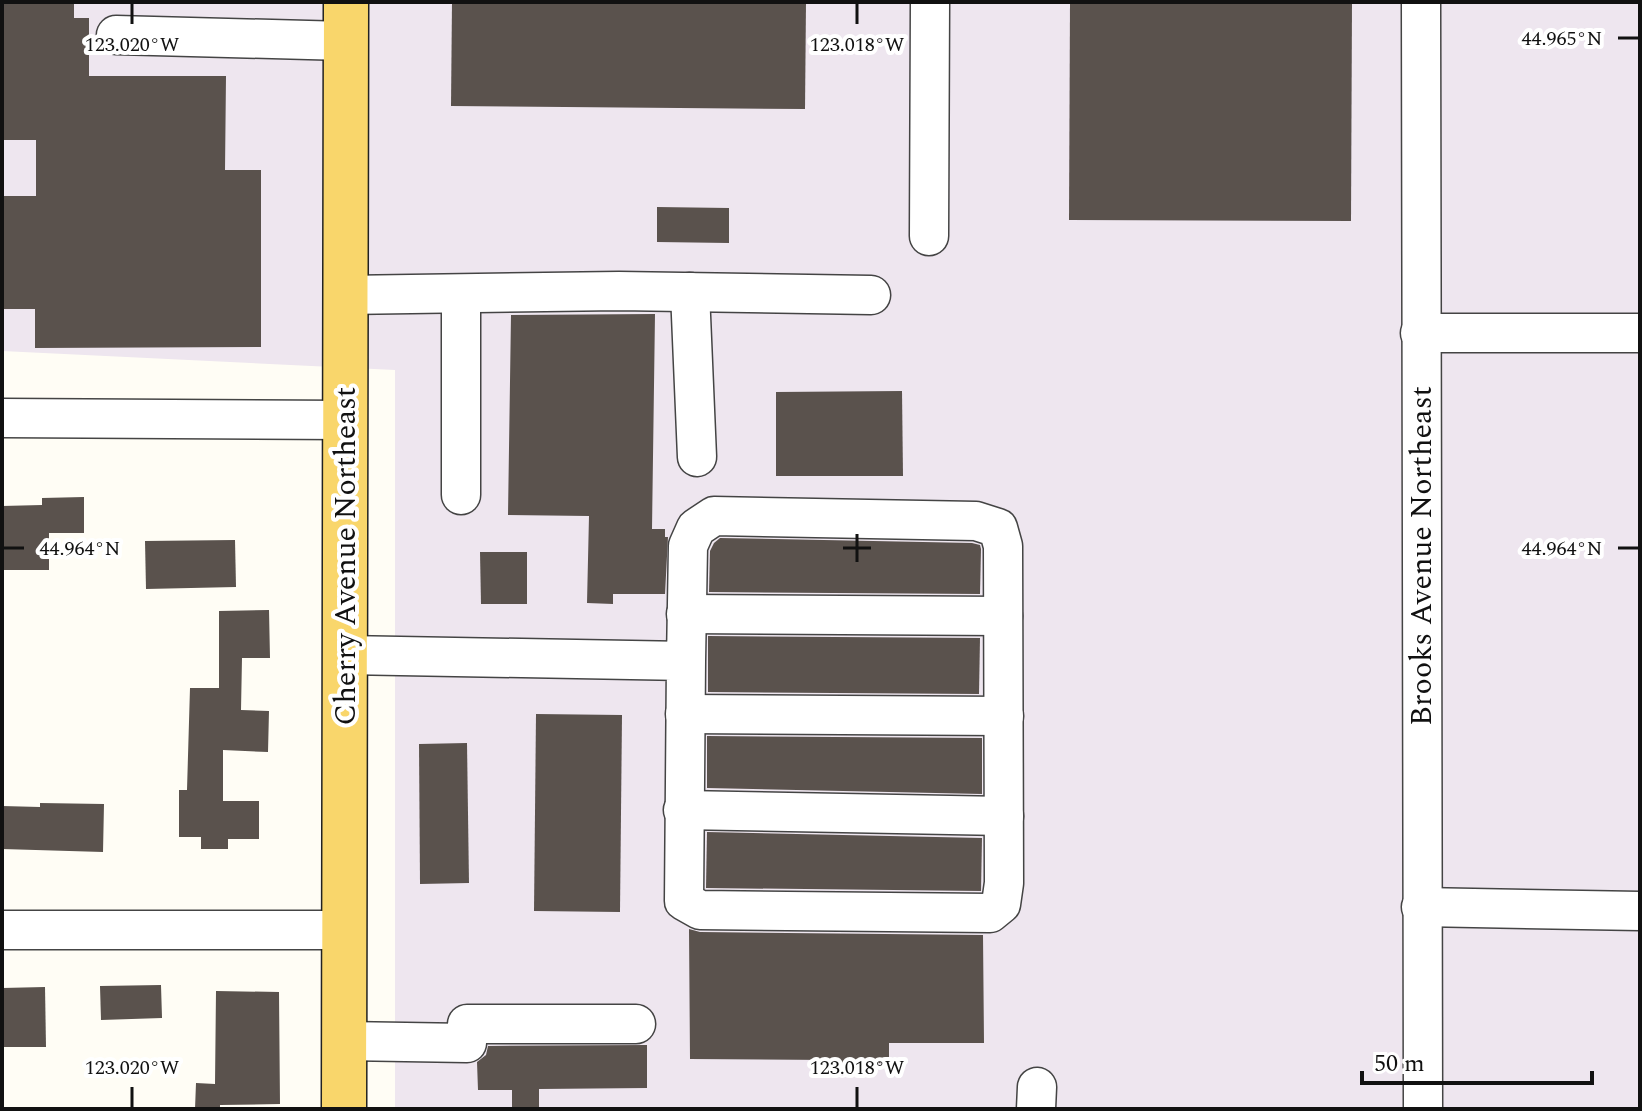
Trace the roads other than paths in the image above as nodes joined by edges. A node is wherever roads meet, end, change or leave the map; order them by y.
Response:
1 (930, 2) edge
2 (1421, 2) edge
3 (346, 22) edge
4 (116, 35) dead end
5 (929, 236) dead end
6 (690, 292) junction
7 (461, 294) junction
8 (345, 295) junction
9 (871, 295) dead end
10 (1420, 333) junction
11 (1640, 333) edge
12 (2, 418) edge
13 (345, 420) junction
14 (697, 457) dead end
15 (461, 495) dead end
16 (686, 614) junction
17 (1003, 616) junction
18 (345, 655) junction
19 (686, 661) junction
20 (685, 714) junction
21 (1004, 716) junction
22 (683, 810) junction
23 (1004, 816) junction
24 (1421, 907) junction
25 (1640, 911) edge
26 (2, 930) edge
27 (344, 930) junction
28 (636, 1024) dead end
29 (344, 1041) junction
30 (344, 1109) edge
31 (1423, 1109) edge

1 - 5 street
2 - 10 street, Brooks Avenue Northeast
3 - 4 street
3 - 8 main road, Cherry Avenue Northeast
6 - 7 street
6 - 9 street
6 - 14 street
7 - 8 street
7 - 15 street
8 - 13 main road, Cherry Avenue Northeast
10 - 11 street
10 - 24 street, Brooks Avenue Northeast
12 - 13 street
13 - 18 main road, Cherry Avenue Northeast
16 - 17 street
16 - 17 street
16 - 19 street
17 - 21 street
18 - 19 street
18 - 27 main road, Cherry Avenue Northeast
19 - 20 street
20 - 21 street
20 - 22 street
21 - 23 street
22 - 23 street
22 - 23 street
24 - 25 street
24 - 31 street, Brooks Avenue Northeast
26 - 27 street
27 - 29 main road, Cherry Avenue Northeast
28 - 29 street
29 - 30 main road, Cherry Avenue Northeast

